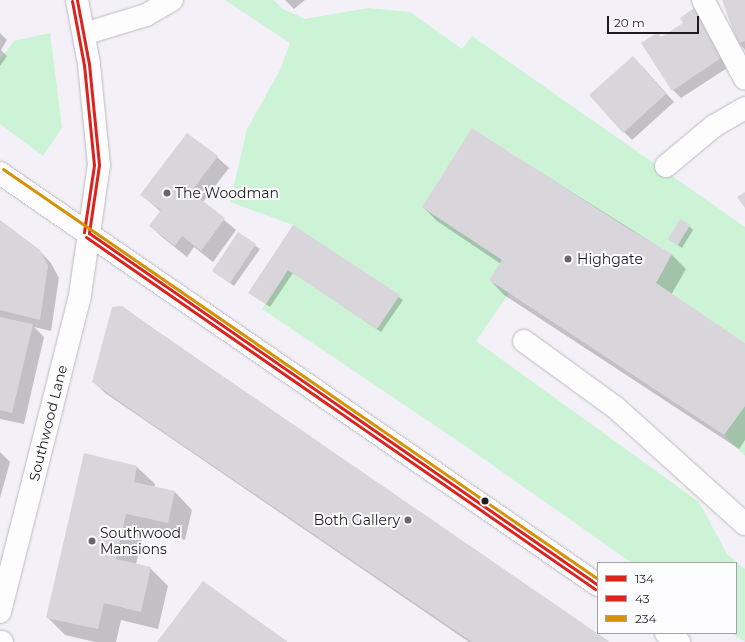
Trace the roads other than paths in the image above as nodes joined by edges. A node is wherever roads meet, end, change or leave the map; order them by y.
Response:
1 (77, 0) edge
2 (172, 0) edge
3 (703, 0) edge
4 (84, 34) junction
5 (745, 79) edge
6 (745, 108) edge
7 (666, 166) dead end
8 (0, 173) edge
9 (89, 233) junction
10 (524, 341) dead end
11 (745, 524) edge
12 (597, 585) edge
13 (0, 612) edge
14 (667, 634) edge
15 (679, 642) edge

1 - 4 main road, Southwood Lane
2 - 4 main road
3 - 5 main road
4 - 9 main road, Southwood Lane
6 - 7 main road
8 - 9 main road
9 - 12 main road
9 - 13 main road, Southwood Lane
10 - 11 main road
14 - 15 main road

